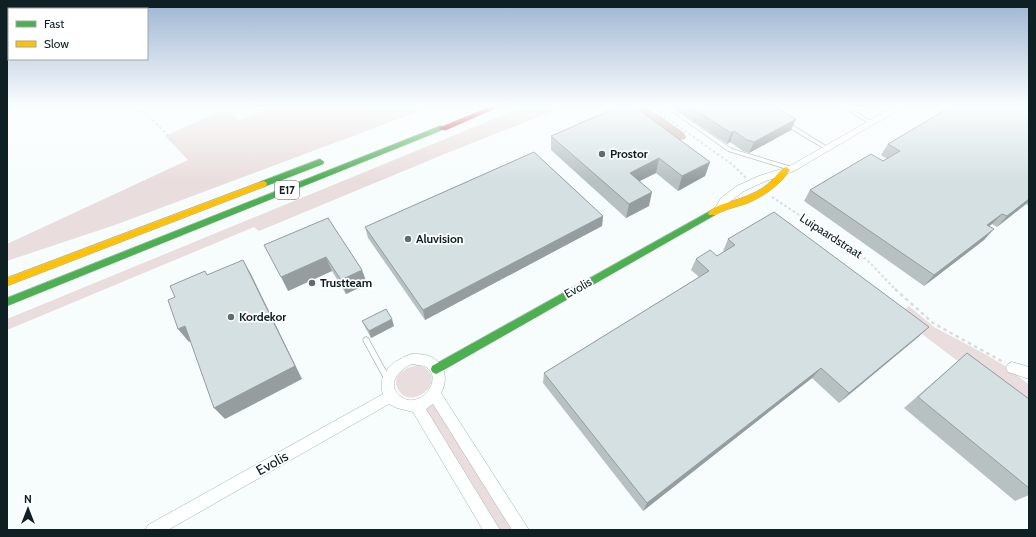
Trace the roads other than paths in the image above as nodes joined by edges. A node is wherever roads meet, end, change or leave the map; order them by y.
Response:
1 (435, 131) edge
2 (703, 131) edge
3 (799, 131) edge
4 (856, 131) edge
5 (827, 148) junction
6 (329, 158) dead end
7 (788, 169) junction
8 (218, 202) junction
9 (720, 208) junction
10 (64, 250) dead end
11 (76, 275) junction
12 (7, 282) edge
13 (7, 302) edge
14 (7, 307) edge
15 (366, 340) dead end
16 (436, 368) junction
17 (1012, 368) road end
18 (1029, 373) edge
19 (388, 380) junction
20 (434, 394) junction
21 (391, 396) junction
22 (416, 405) junction
23 (153, 530) edge
24 (492, 530) edge
25 (521, 530) edge

1 - 11 main road, E17
2 - 7 lane
3 - 5 lane
4 - 5 street, Evolis
5 - 7 street, Evolis
6 - 8 main road, E17
7 - 9 main road, Evolis
7 - 9 street, Evolis
8 - 10 main road
8 - 12 main road, E17
9 - 16 main road, Evolis
11 - 13 main road, E17
11 - 14 main road
15 - 19 lane
16 - 19 street
16 - 20 street
17 - 18 street
19 - 21 street
20 - 22 street
20 - 25 street
21 - 22 street
21 - 23 street, Evolis
22 - 24 street

